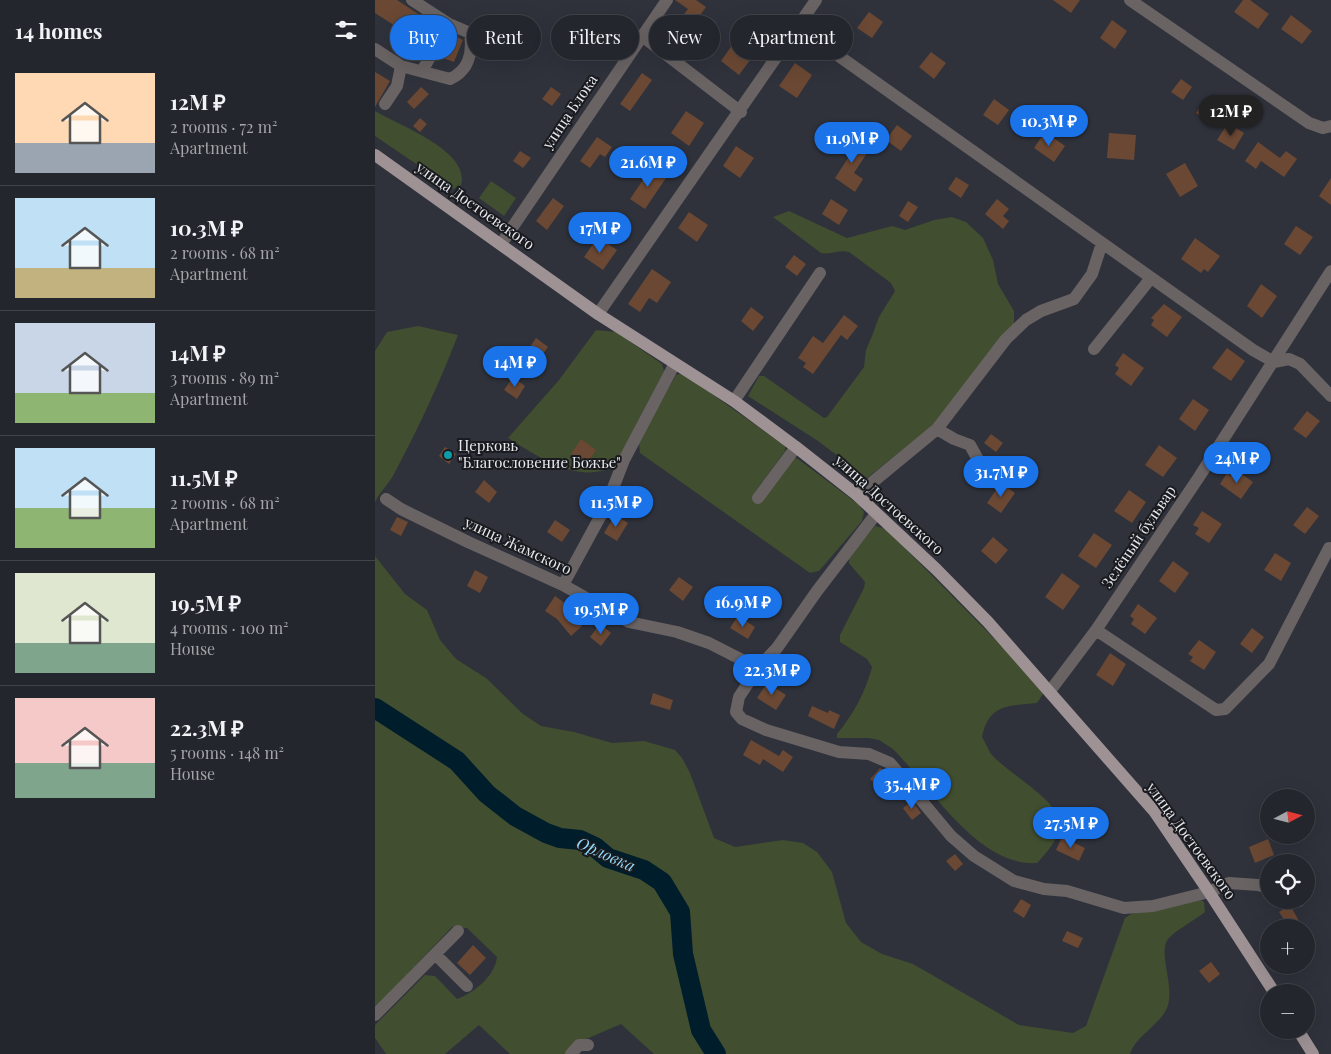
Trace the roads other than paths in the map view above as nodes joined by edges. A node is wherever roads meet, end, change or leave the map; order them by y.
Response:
1 (412, 0) edge
2 (667, 0) edge
3 (817, 0) edge
4 (1130, 0) edge
5 (435, 15) edge
6 (806, 15) edge
7 (457, 28) edge
8 (642, 36) junction
9 (375, 50) edge
10 (428, 60) edge
11 (776, 60) edge
12 (844, 60) edge
13 (401, 66) junction
14 (422, 71) junction
15 (385, 104) dead end
16 (741, 112) junction
17 (1331, 126) edge
18 (375, 155) edge
19 (1102, 243) junction
20 (501, 244) junction
21 (1331, 271) edge
22 (820, 273) dead end
23 (1151, 278) junction
24 (598, 314) junction
25 (1094, 349) dead end
26 (1273, 362) junction
27 (674, 365) junction
28 (1331, 396) edge
29 (734, 401) junction
30 (937, 429) junction
31 (796, 446) junction
32 (981, 465) dead end
33 (857, 495) junction
34 (758, 498) dead end
35 (386, 499) dead end
36 (876, 514) junction
37 (1329, 548) dead end
38 (563, 585) junction
39 (1095, 630) junction
40 (757, 668) junction
41 (1050, 691) junction
42 (1260, 886) edge
43 (1209, 892) junction
44 (458, 931) dead end
45 (435, 954) junction
46 (1269, 984) edge
47 (467, 986) dead end
48 (375, 1015) edge
49 (1304, 1039) edge
50 (588, 1045) dead end
51 (571, 1054) edge
52 (1313, 1054) edge

1 - 5 street
2 - 8 street, улица Блока
3 - 6 street
4 - 17 street
7 - 14 street
8 - 16 street
8 - 20 street, улица Блока
9 - 13 street
10 - 14 street
11 - 16 street
12 - 19 street
13 - 14 street
13 - 15 street
16 - 24 street
18 - 20 main road, улица Достоевского
19 - 23 street
19 - 30 street
20 - 24 main road, улица Достоевского
21 - 26 street, Зелёный бульвар
22 - 29 street
23 - 25 street
23 - 26 street
24 - 27 main road, улица Достоевского
26 - 28 street
26 - 39 street, Зелёный бульвар
27 - 29 main road, улица Достоевского
27 - 38 street
29 - 31 main road, улица Достоевского
30 - 32 street
30 - 33 street
31 - 33 main road, улица Достоевского
31 - 34 street
33 - 36 main road, улица Достоевского
35 - 38 street, улица Жамского
36 - 40 street
36 - 41 main road, улица Достоевского
37 - 39 street
38 - 40 street, улица Жамского
39 - 41 street, Зелёный бульвар
40 - 43 street
41 - 43 main road, улица Достоевского
42 - 43 street
43 - 46 main road, улица Достоевского
44 - 45 street
45 - 47 street
45 - 48 street
49 - 52 main road
50 - 51 street

